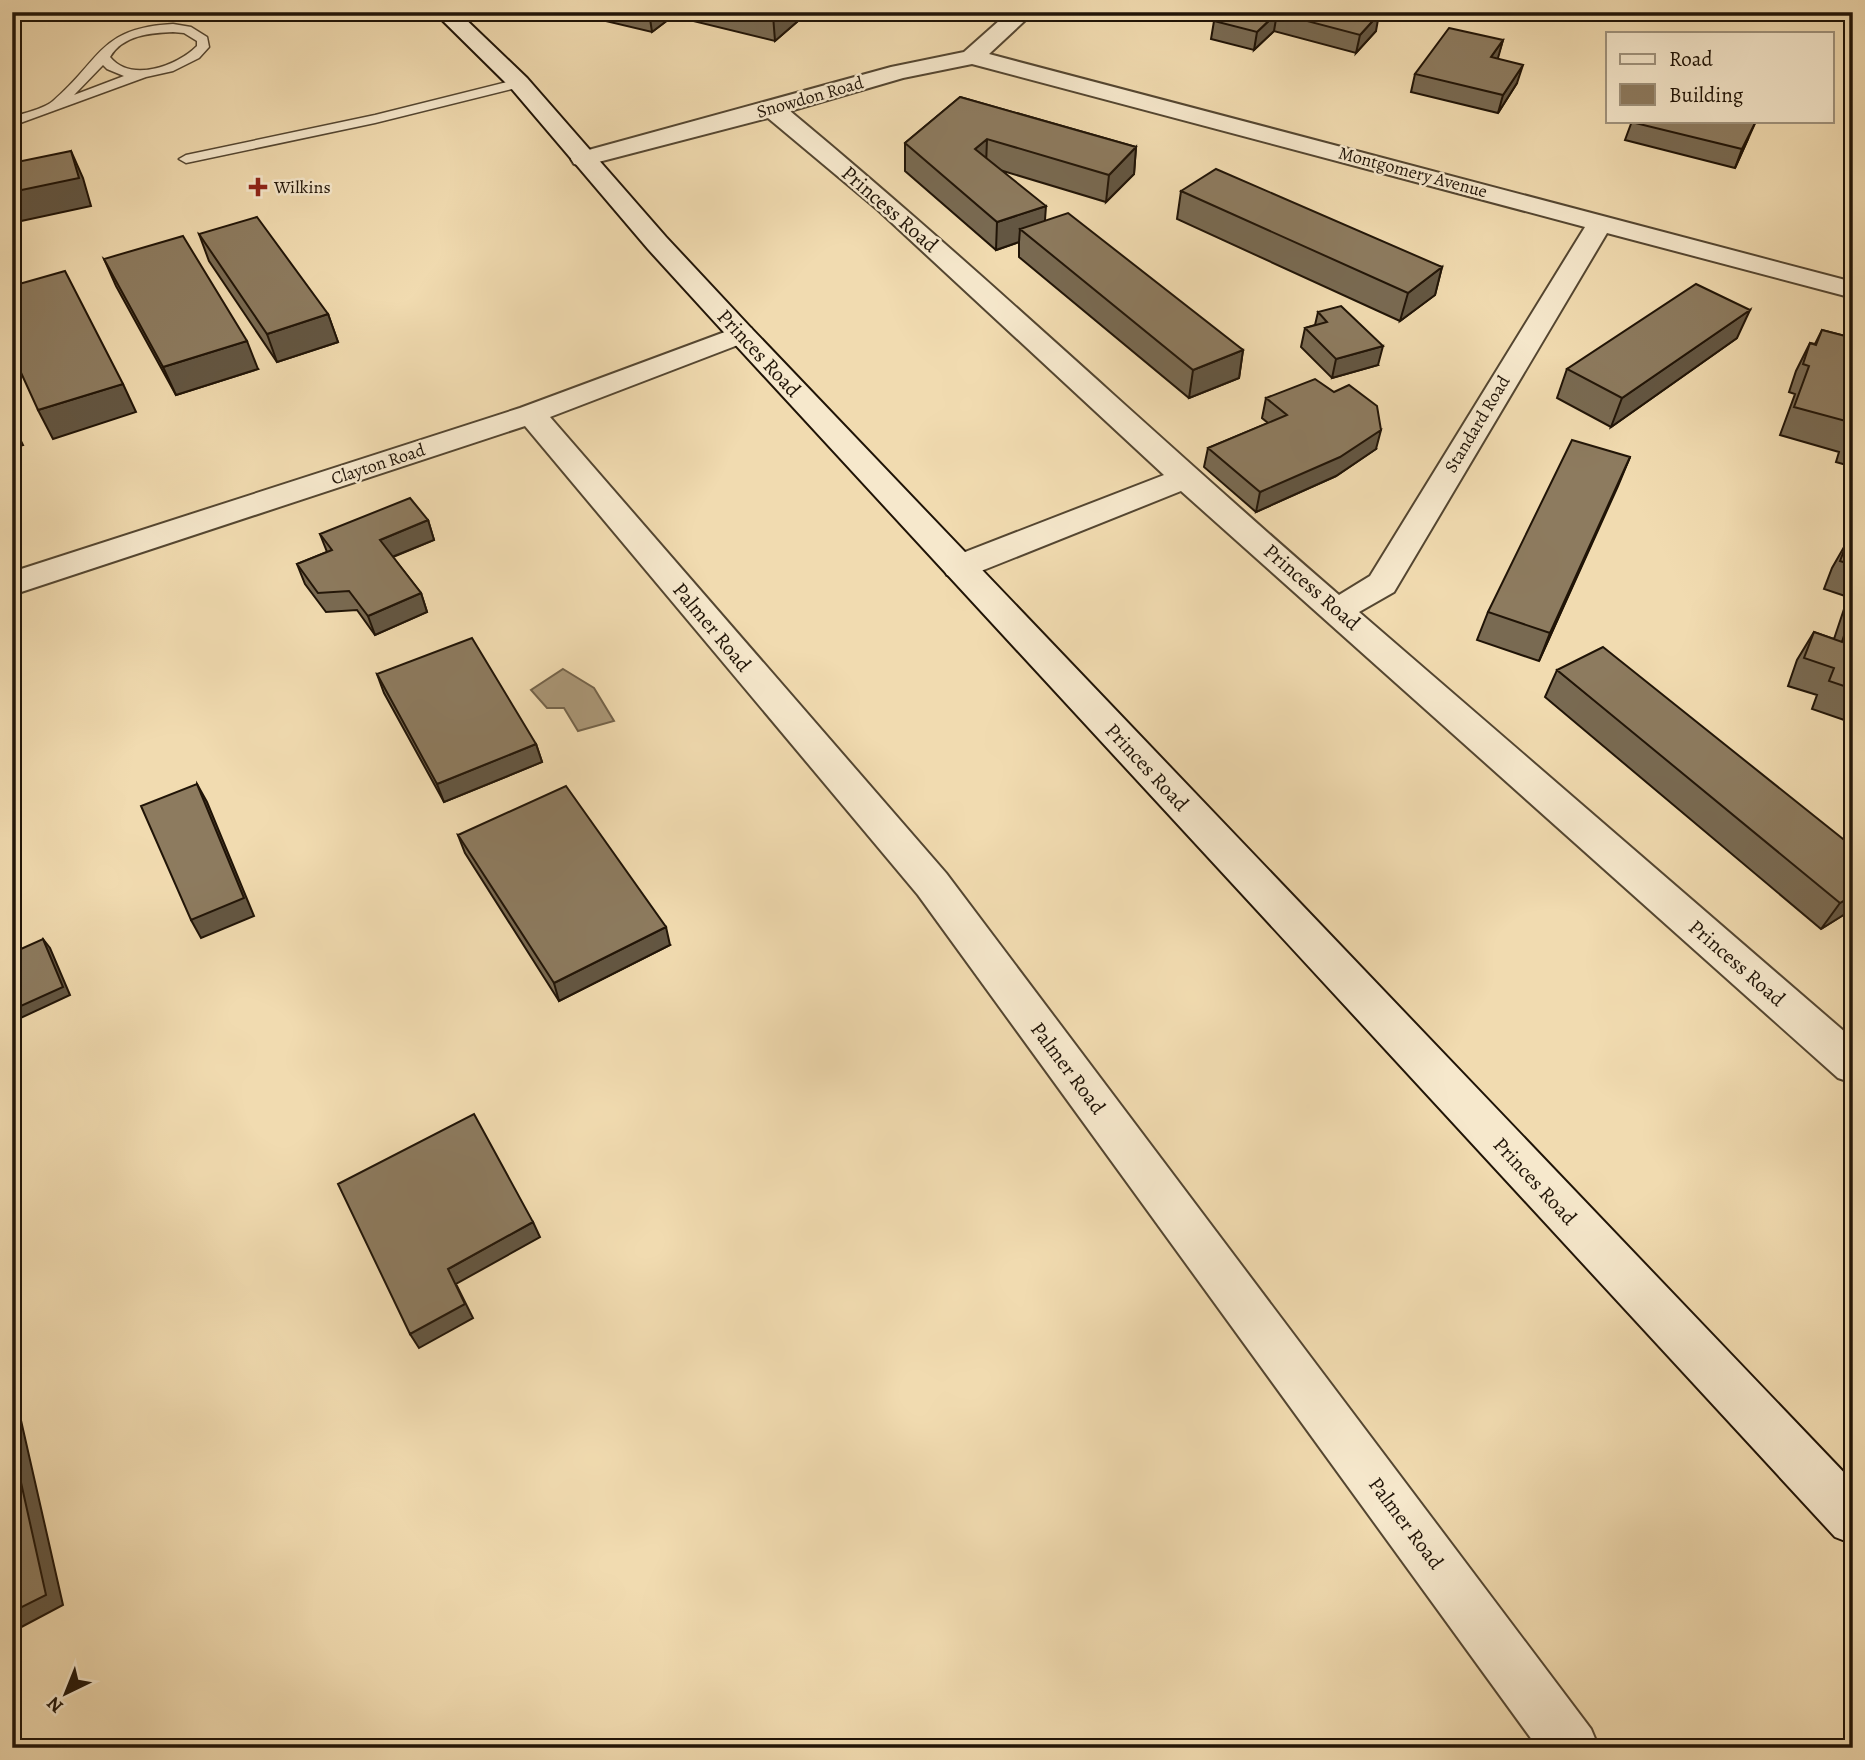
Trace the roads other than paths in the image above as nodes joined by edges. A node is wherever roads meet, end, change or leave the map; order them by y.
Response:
1 (169, 12) edge
2 (445, 12) edge
3 (1023, 12) edge
4 (173, 28) junction
5 (104, 57) junction
6 (972, 57) junction
7 (143, 73) junction
8 (519, 83) junction
9 (54, 107) junction
10 (772, 109) junction
11 (12, 122) edge
12 (186, 159) dead end
13 (583, 159) junction
14 (1601, 222) junction
15 (1853, 290) edge
16 (741, 334) junction
17 (531, 414) junction
18 (1185, 478) junction
19 (959, 567) junction
20 (12, 584) edge
21 (1338, 610) junction
22 (1853, 1065) edge
23 (1853, 1519) edge
24 (1572, 1748) edge

1 - 4 lane
2 - 8 street, Princes Road
3 - 6 street, Snowdon Road
4 - 5 lane
4 - 7 lane
5 - 7 lane
5 - 9 lane
6 - 10 street, Snowdon Road
6 - 14 street, Montgomery Avenue
7 - 9 lane
8 - 12 lane
8 - 13 street, Princes Road
9 - 11 lane
10 - 13 street, Snowdon Road
10 - 18 street, Princess Road
13 - 16 street, Princes Road
14 - 15 street, Montgomery Avenue
14 - 21 street, Standard Road
16 - 17 street, Clayton Road
16 - 19 street, Princes Road
17 - 20 street, Clayton Road
17 - 24 street, Palmer Road
18 - 19 street
18 - 21 street, Princess Road
19 - 23 street, Princes Road
21 - 22 street, Princess Road

